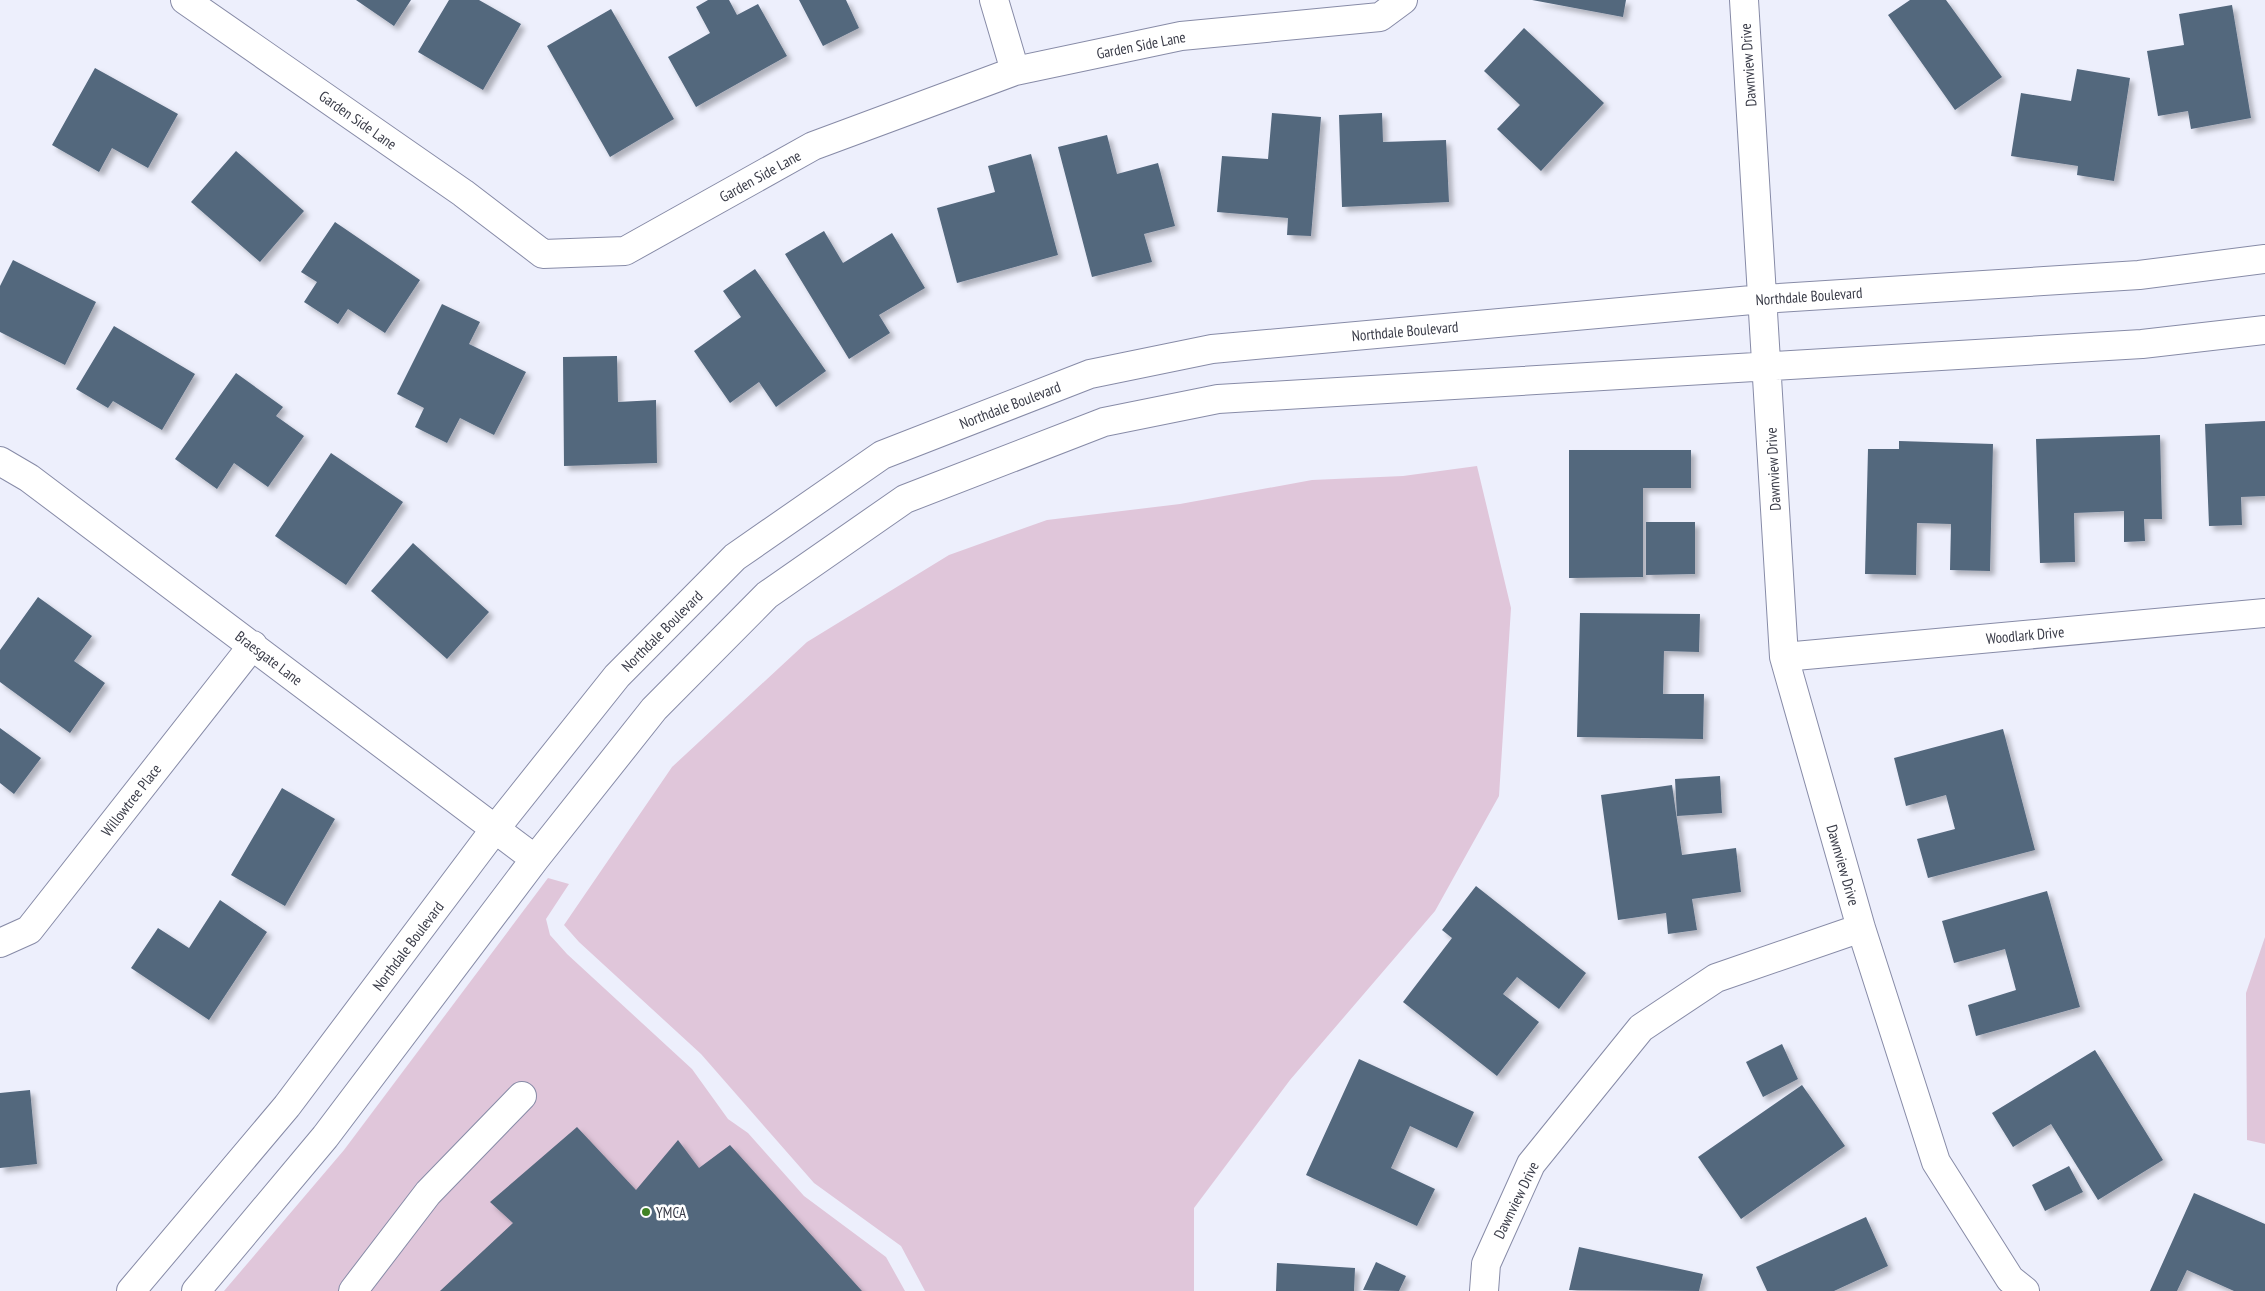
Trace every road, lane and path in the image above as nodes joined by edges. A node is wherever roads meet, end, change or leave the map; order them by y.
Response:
1 (185, 0) edge
2 (994, 0) edge
3 (1403, 0) edge
4 (1744, 0) edge
5 (1015, 71) junction
6 (2265, 259) edge
7 (1763, 299) junction
8 (2265, 330) edge
9 (1768, 368) junction
10 (0, 461) edge
11 (2265, 613) edge
12 (253, 645) junction
13 (1784, 657) junction
14 (495, 829) junction
15 (535, 859) junction
16 (1861, 928) junction
17 (0, 943) edge
18 (522, 1096) dead end
19 (131, 1291) edge
20 (196, 1291) edge
21 (353, 1291) edge
22 (1484, 1291) edge
23 (2025, 1291) edge

1 - 5 street, Garden Side Lane
2 - 5 street
3 - 5 street, Garden Side Lane
4 - 7 street, Dawnview Drive
6 - 7 street, Northdale Boulevard
7 - 9 street, Dawnview Drive
7 - 14 street, Northdale Boulevard
8 - 9 street
9 - 13 street, Dawnview Drive
9 - 15 street
10 - 12 street, Braesgate Lane
11 - 13 street, Woodlark Drive
12 - 14 street, Braesgate Lane
12 - 17 street, Willowtree Place
13 - 16 street, Dawnview Drive
14 - 15 street, Braesgate Lane
14 - 19 street, Northdale Boulevard
15 - 20 street
16 - 22 street, Dawnview Drive
16 - 23 street, Dawnview Drive
18 - 21 street

